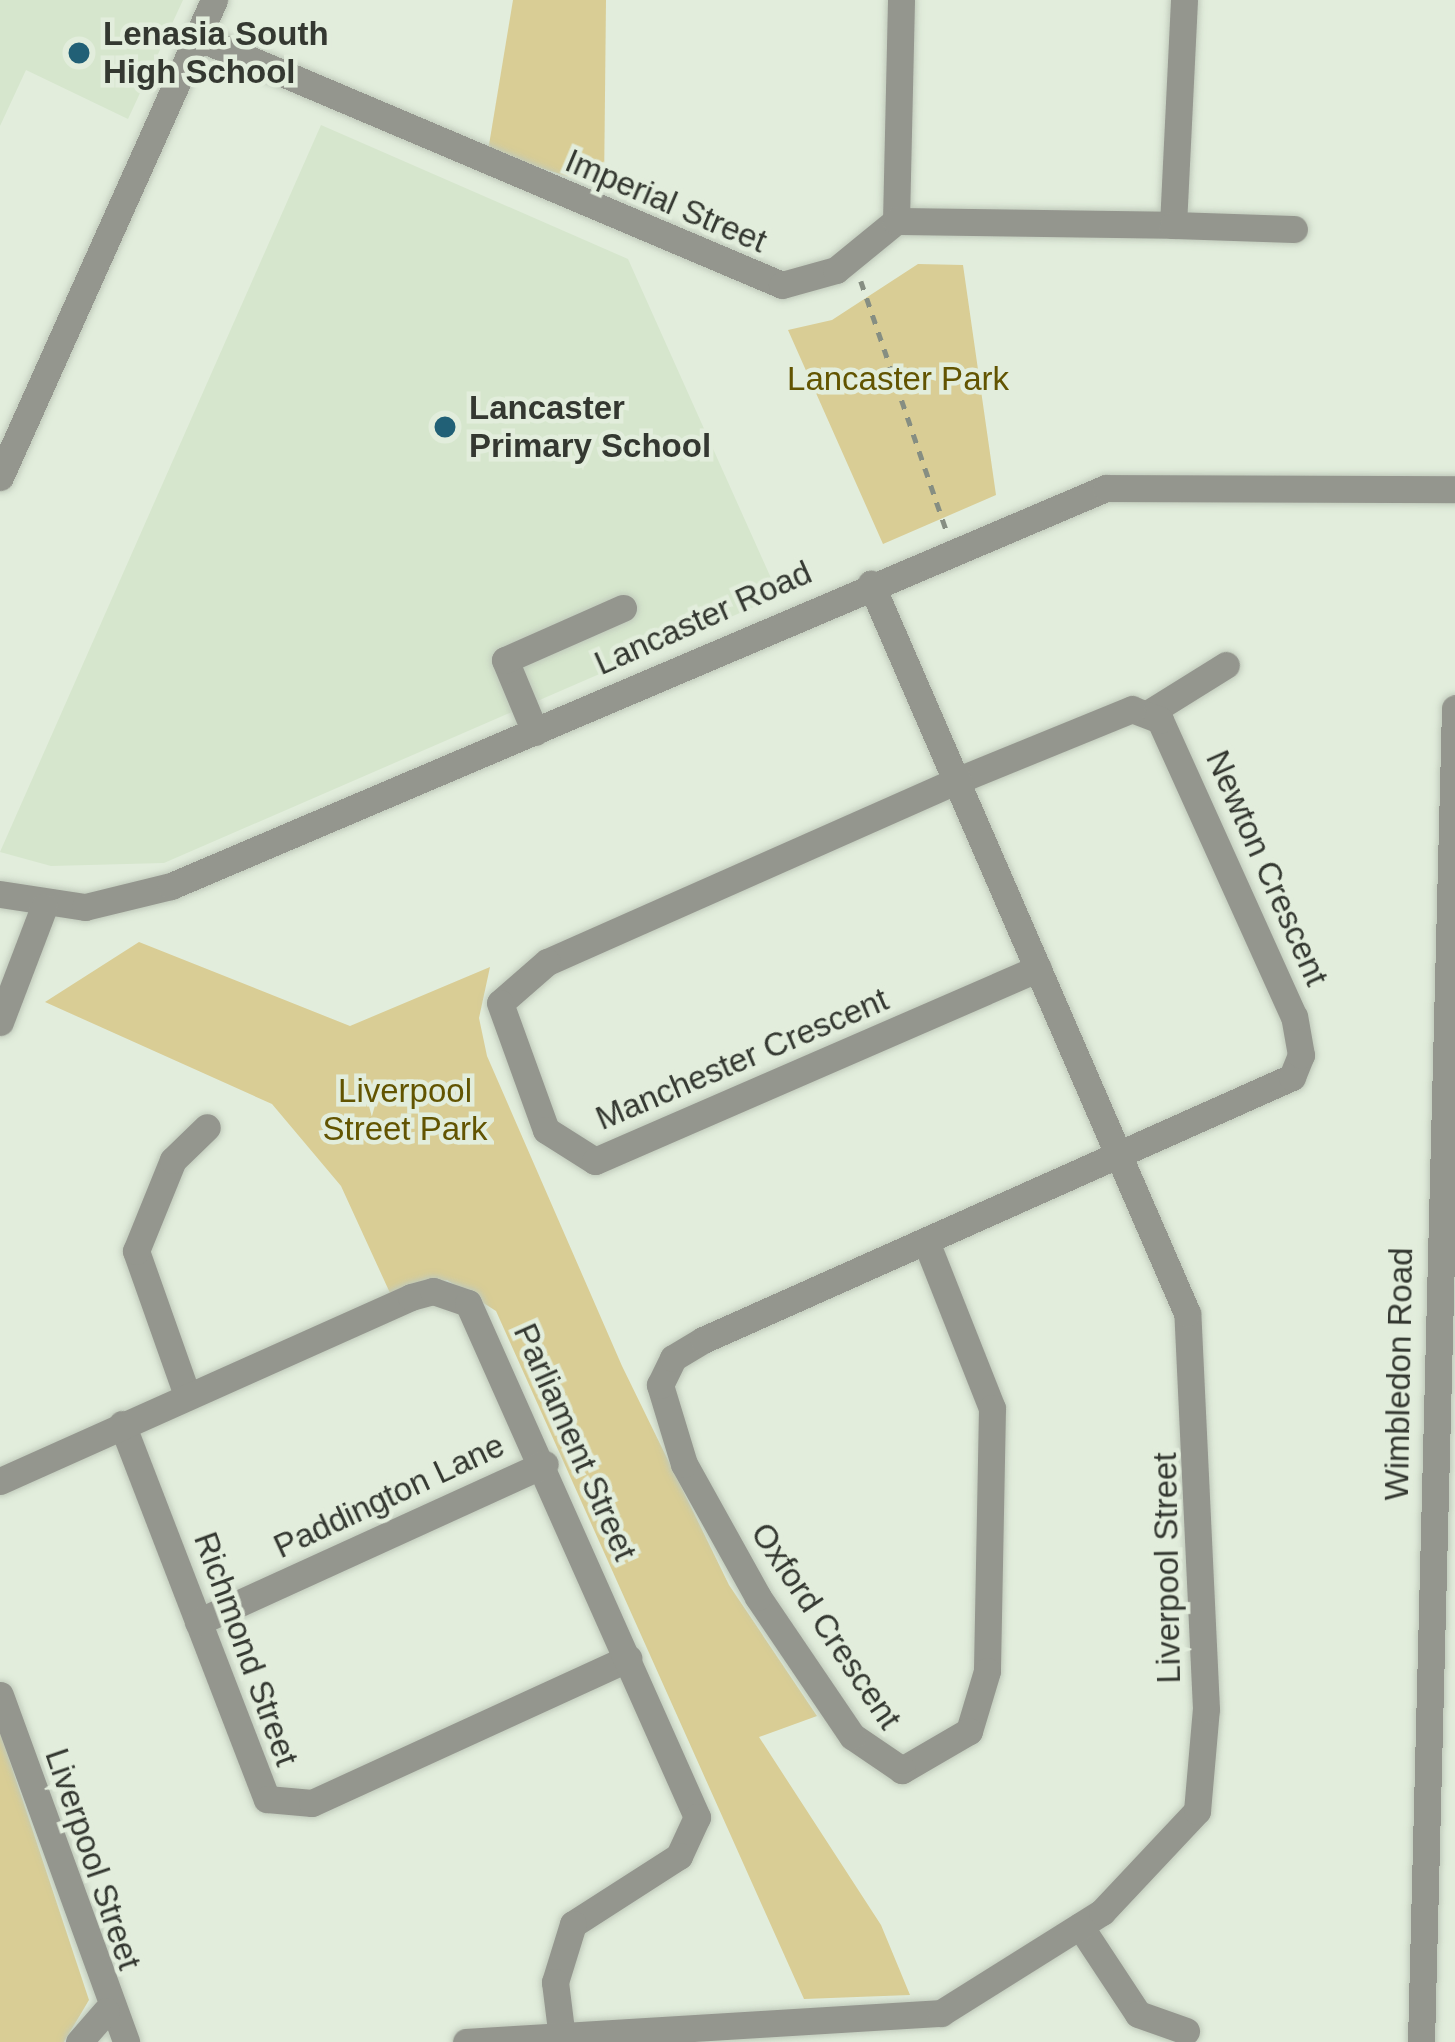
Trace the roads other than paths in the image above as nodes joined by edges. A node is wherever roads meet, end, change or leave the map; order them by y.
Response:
1 (214, 0) edge
2 (901, 0) edge
3 (1184, 0) edge
4 (197, 38) junction
5 (896, 221) junction
6 (1173, 225) junction
7 (1294, 229) dead end
8 (0, 478) edge
9 (1455, 490) edge
10 (871, 584) junction
11 (623, 608) dead end
12 (1226, 665) dead end
13 (1455, 708) edge
14 (1152, 711) junction
15 (535, 731) junction
16 (958, 780) junction
17 (1453, 878) edge
18 (0, 894) edge
19 (44, 907) junction
20 (1039, 968) junction
21 (0, 1022) edge
22 (207, 1127) dead end
23 (1120, 1154) junction
24 (927, 1244) junction
25 (187, 1395) junction
26 (122, 1424) junction
27 (545, 1464) junction
28 (0, 1481) edge
29 (198, 1622) junction
30 (628, 1658) junction
31 (0, 1695) edge
32 (1080, 1926) junction
33 (106, 2011) junction
34 (1186, 2031) dead end
35 (562, 2038) junction
36 (79, 2042) edge
37 (126, 2042) edge
38 (466, 2042) edge
39 (1421, 2042) edge

1 - 4 street
2 - 5 street
3 - 6 street
4 - 5 street, Imperial Street
4 - 8 street
5 - 6 street
6 - 7 street
9 - 10 street, Lancaster Road
10 - 15 street, Lancaster Road
10 - 16 street, Liverpool Street
11 - 15 street
12 - 14 street
13 - 17 street, Wimbledon Road
14 - 16 street
14 - 23 street, Newton Crescent
15 - 19 street, Lancaster Road
16 - 20 street, Liverpool Street
16 - 20 street, Manchester Crescent
17 - 39 street, Wimbledon Road
18 - 19 street, Lancaster Road
19 - 21 street
20 - 23 street, Liverpool Street
22 - 25 street
23 - 24 street, Oxford Crescent
23 - 32 street, Liverpool Street
24 - 24 street, Oxford Crescent
25 - 26 street, Parliament Street
25 - 27 street, Parliament Street
26 - 28 street, Parliament Street
26 - 29 street, Richmond Street
27 - 29 street, Paddington Lane
27 - 30 street, Parliament Street
29 - 30 street, Richmond Street
30 - 35 street, Parliament Street
31 - 33 street, Liverpool Street
32 - 34 street
32 - 35 street, Liverpool Street
33 - 36 street
33 - 37 street, Liverpool Street
35 - 38 street, Liverpool Street

